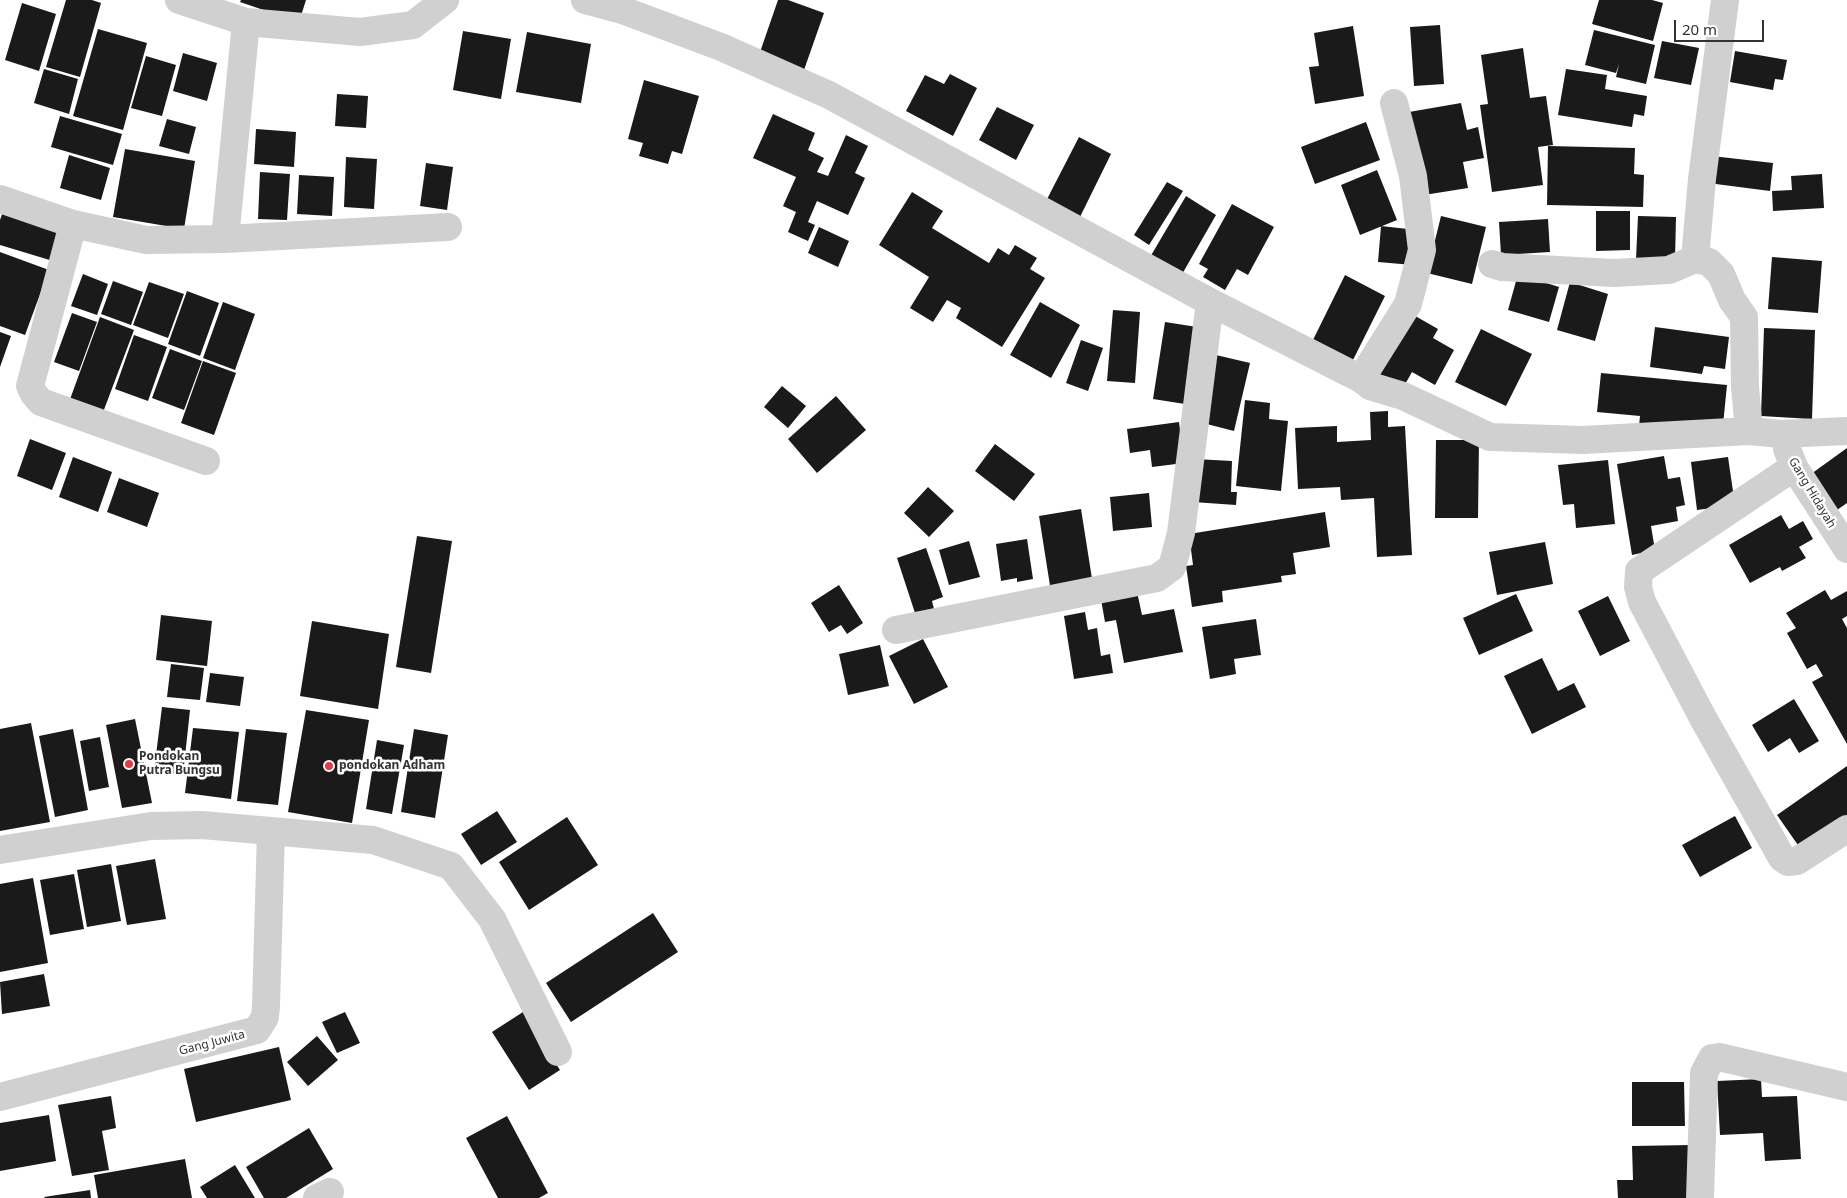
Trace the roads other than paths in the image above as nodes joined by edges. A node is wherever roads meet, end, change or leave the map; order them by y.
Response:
1 (179, 0) edge
2 (445, 0) edge
3 (585, 0) edge
4 (1725, 0) edge
5 (623, 5) edge
6 (246, 22) junction
7 (1394, 103) dead end
8 (0, 199) edge
9 (73, 224) junction
10 (448, 227) dead end
11 (225, 239) junction
12 (1695, 259) junction
13 (1492, 264) dead end
14 (1210, 302) junction
15 (1361, 379) junction
16 (1847, 431) edge
17 (1749, 432) junction
18 (1781, 434) junction
19 (206, 461) dead end
20 (1794, 467) junction
21 (1847, 549) edge
22 (896, 630) dead end
23 (1847, 829) edge
24 (271, 831) junction
25 (0, 850) edge
26 (558, 1052) dead end
27 (1847, 1087) edge
28 (0, 1096) edge
29 (1700, 1198) edge

1 - 6 street
2 - 6 street
3 - 5 street
4 - 12 street
5 - 14 street
6 - 11 street
7 - 15 street
8 - 9 street
9 - 11 street
9 - 19 street
10 - 11 street
12 - 13 street
12 - 17 street
14 - 15 street
14 - 22 street
15 - 17 street
16 - 18 street
17 - 18 street
18 - 20 street, Gang Hidayah
20 - 21 street, Gang Hidayah
20 - 23 street
24 - 25 street
24 - 26 street
24 - 28 street, Gang Juwita
27 - 29 street

